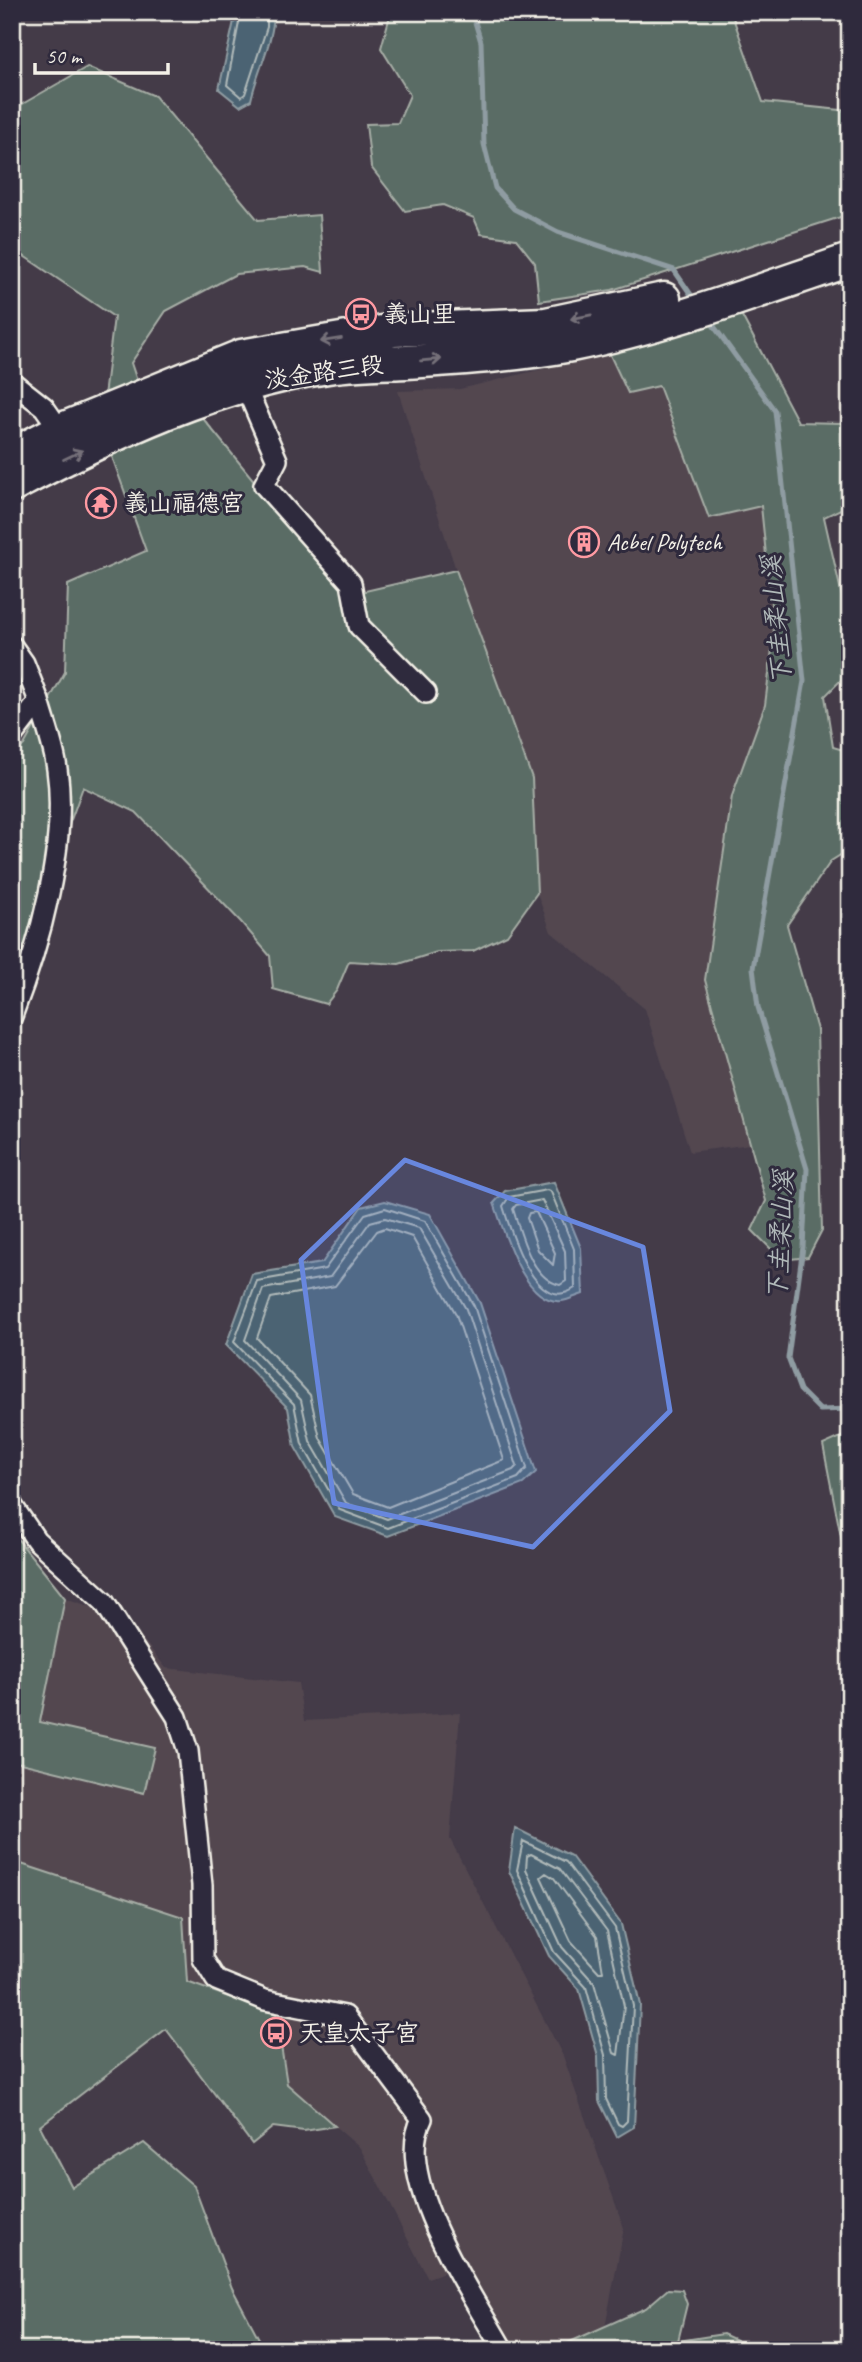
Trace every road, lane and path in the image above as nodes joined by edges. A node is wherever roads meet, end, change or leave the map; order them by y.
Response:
1 (850, 237) edge
2 (850, 260) edge
3 (719, 293) junction
4 (651, 314) junction
5 (12, 382) edge
6 (244, 383) junction
7 (60, 430) junction
8 (12, 456) edge
9 (12, 486) edge
10 (12, 646) edge
11 (426, 693) dead end
12 (39, 701) junction
13 (12, 736) edge
14 (12, 1016) edge
15 (12, 1505) edge
16 (503, 2350) edge

1 - 3 main road
2 - 3 main road
3 - 4 main road
6 -> 4 main road, 淡金路三段
4 -> 7 main road, 淡金路三段
5 - 7 street
9 -> 6 main road, 淡金路三段
6 - 11 street
7 - 8 main road, 淡金路三段
10 - 12 street
12 - 13 street
12 - 14 street
15 - 16 street

